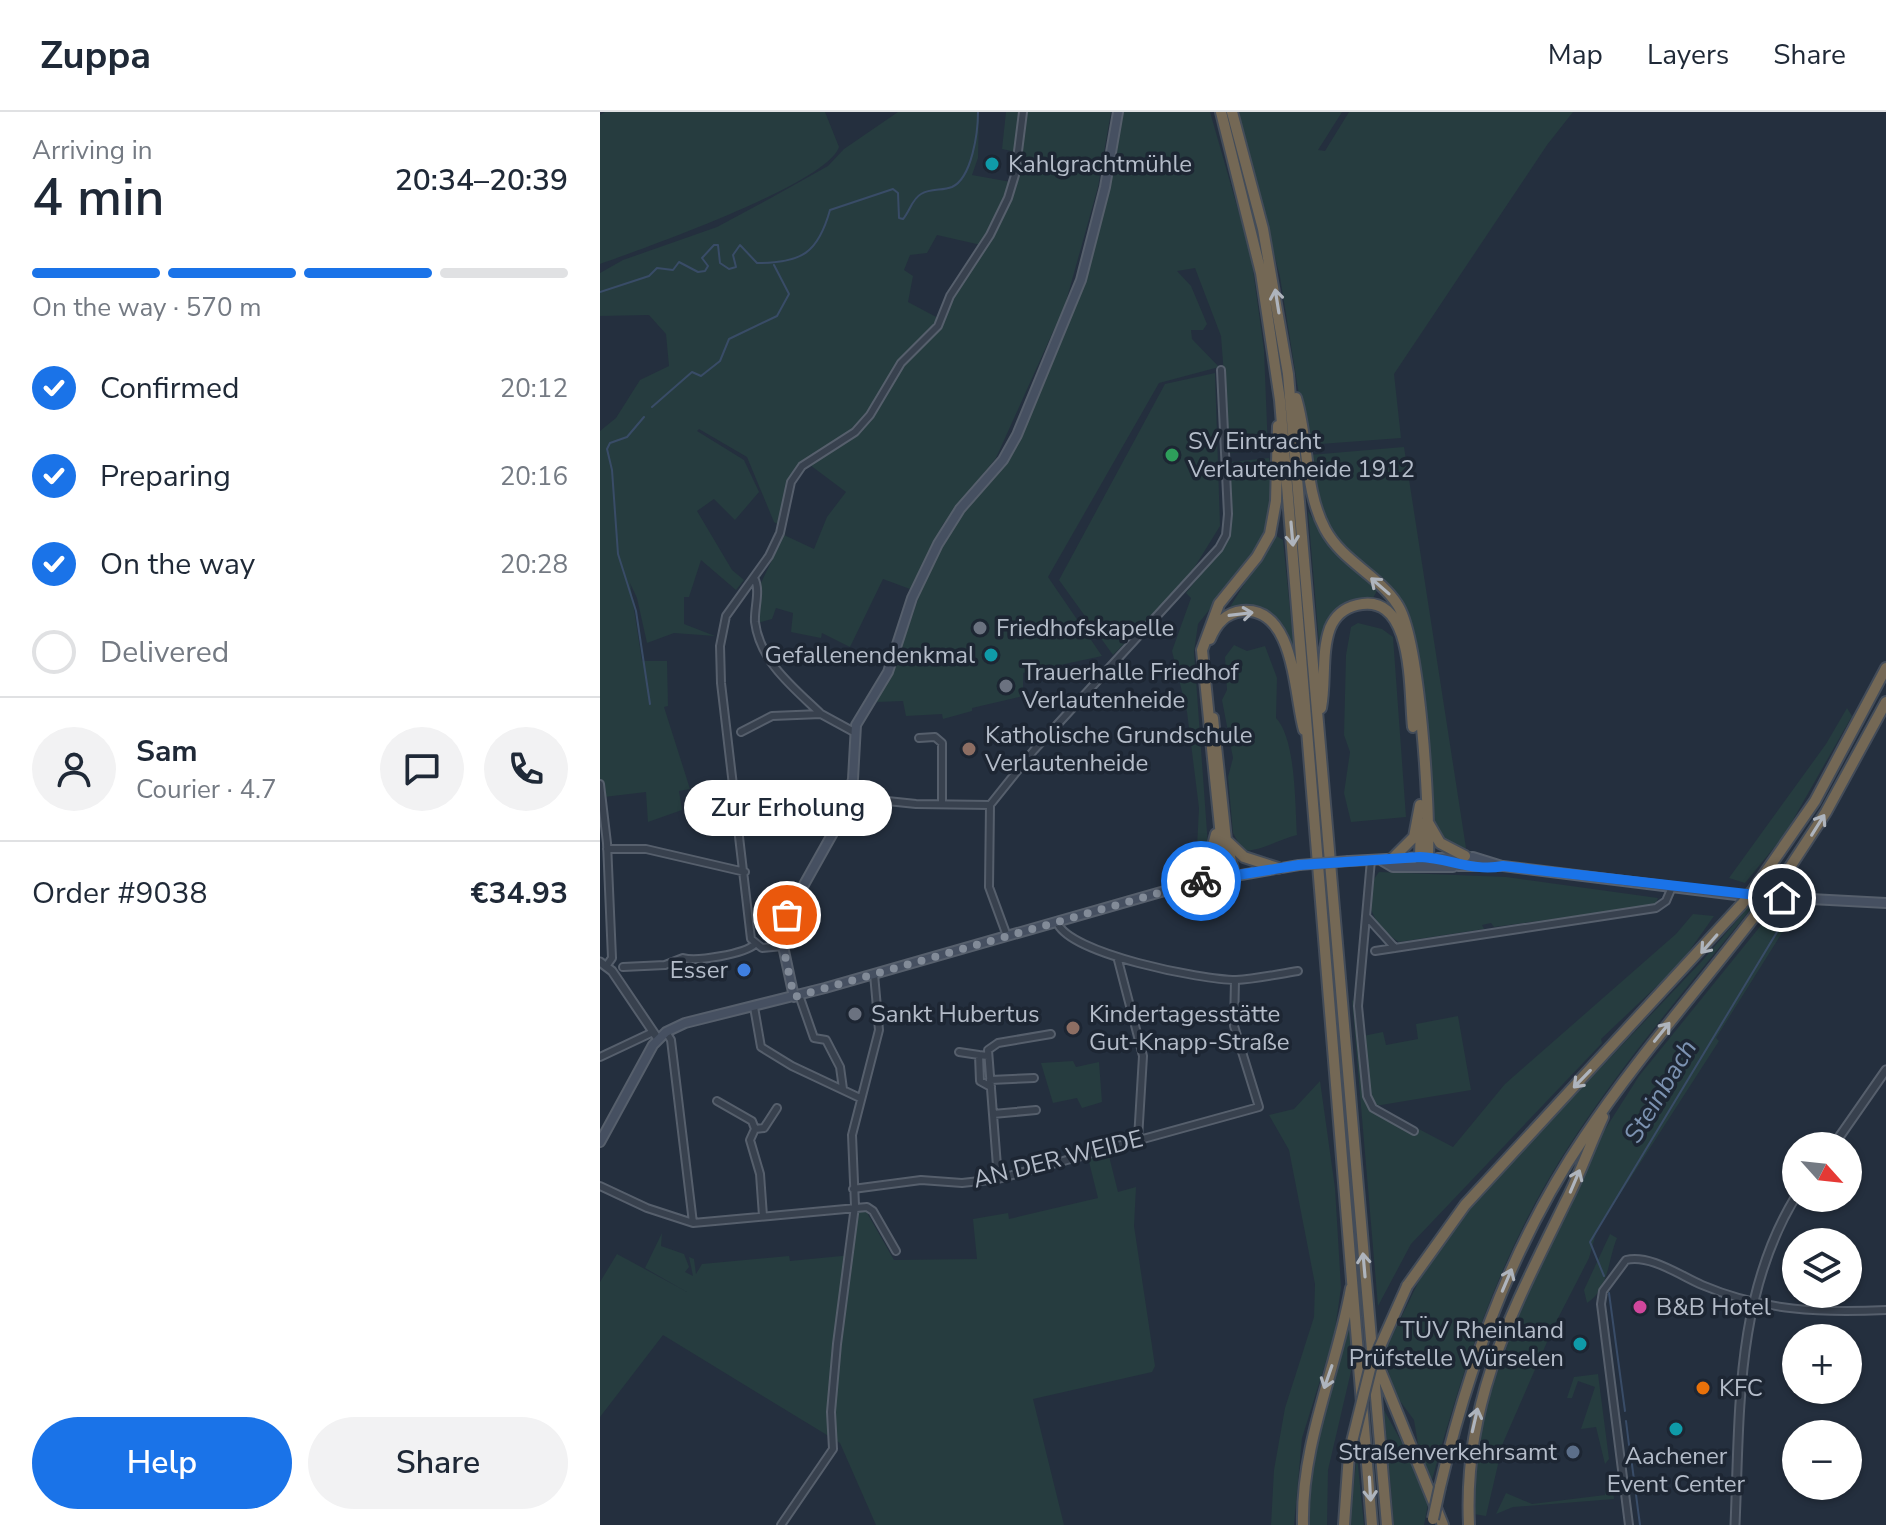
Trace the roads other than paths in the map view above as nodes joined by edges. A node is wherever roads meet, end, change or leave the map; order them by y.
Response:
1 (1023, 112) edge
2 (1118, 112) edge
3 (1221, 112) edge
4 (1232, 112) edge
5 (1221, 370) dead end
6 (1288, 374) junction
7 (1280, 400) junction
8 (754, 578) junction
9 (1886, 668) edge
10 (1886, 702) edge
11 (821, 714) junction
12 (1319, 725) junction
13 (741, 732) dead end
14 (854, 732) junction
15 (919, 738) dead end
16 (1311, 755) junction
17 (600, 784) edge
18 (849, 797) junction
19 (942, 804) junction
20 (990, 805) junction
21 (1420, 805) junction
22 (1428, 821) junction
23 (1217, 825) junction
24 (1226, 840) junction
25 (607, 849) junction
26 (1393, 858) junction
27 (1429, 858) junction
28 (1376, 860) junction
29 (1461, 861) junction
30 (1278, 868) junction
31 (745, 872) junction
32 (1229, 875) junction
33 (1189, 884) junction
34 (1672, 887) junction
35 (1885, 901) edge
36 (1367, 917) junction
37 (1057, 922) junction
38 (1007, 936) junction
39 (755, 944) junction
40 (783, 946) junction
41 (1395, 948) junction
42 (1375, 951) dead end
43 (1118, 960) junction
44 (604, 964) edge
45 (623, 967) dead end
46 (1298, 971) dead end
47 (874, 974) junction
48 (1235, 980) junction
49 (796, 996) junction
50 (754, 1007) junction
51 (1051, 1034) dead end
52 (658, 1035) junction
53 (959, 1052) dead end
54 (979, 1055) junction
55 (988, 1056) junction
56 (600, 1057) edge
57 (1886, 1070) edge
58 (1034, 1078) dead end
59 (990, 1084) junction
60 (843, 1089) junction
61 (1614, 1094) junction
62 (860, 1098) junction
63 (717, 1101) dead end
64 (777, 1108) dead end
65 (1036, 1110) dead end
66 (993, 1114) junction
67 (755, 1129) junction
68 (1414, 1131) dead end
69 (1843, 1132) edge
70 (1138, 1139) junction
71 (600, 1142) edge
72 (998, 1179) junction
73 (600, 1186) edge
74 (853, 1189) junction
75 (855, 1206) junction
76 (1788, 1212) edge
77 (763, 1216) junction
78 (693, 1223) junction
79 (896, 1251) dead end
80 (1354, 1274) junction
81 (1751, 1304) junction
82 (1886, 1310) edge
83 (1371, 1342) junction
84 (1436, 1523) edge
85 (781, 1525) edge
86 (1303, 1525) edge
87 (1344, 1525) edge
88 (1372, 1525) edge
89 (1387, 1525) edge
90 (1469, 1525) edge
91 (1629, 1525) edge
92 (1735, 1525) edge

1 - 8 street
2 - 14 main road
3 - 7 highway
6 -> 4 highway
5 - 20 street
6 - 12 highway
22 -> 6 highway
7 -> 16 highway
7 - 23 highway
8 - 11 street
8 - 31 street
9 -> 87 highway, bridge
61 -> 10 highway, bridge
11 - 13 street
11 - 14 street
12 - 21 highway
83 -> 12 highway
14 - 18 main road
15 - 19 street
24 -> 16 highway
16 - 80 highway
17 - 25 street
18 - 19 street
18 - 40 main road
19 - 20 street
20 - 38 street
21 - 26 highway
21 - 27 highway
22 - 27 highway
22 - 29 highway
23 - 32 highway
23 - 33 highway
24 - 30 highway
24 - 32 highway
25 - 31 street
25 - 44 street
26 - 27 main road
26 - 28 main road
27 - 29 main road
28 - 29 main road
28 - 30 main road, bridge
28 - 36 street
29 - 34 main road
30 - 32 main road
31 - 39 street
32 - 33 main road
33 - 37 main road
34 - 35 main road
34 - 41 street
36 - 41 street
36 - 68 street
37 - 38 main road
37 - 43 street
38 - 47 main road
39 - 40 street
39 - 45 street
40 - 49 main road
41 - 42 street
43 - 48 street
43 - 70 street
44 - 52 street
46 - 48 street
47 - 49 main road
47 - 62 street
48 - 70 street, AN DER WEIDE
49 - 50 main road
49 - 60 street
50 - 52 main road
50 - 60 street
51 - 55 street
52 - 56 street
52 - 71 main road
52 - 78 street
53 - 54 street
54 - 55 street
54 - 59 street
55 - 59 street
57 - 69 street
58 - 59 street
59 - 66 street
60 - 62 street
84 -> 61 highway, bridge
90 -> 61 highway
62 - 74 street
63 - 67 street
64 - 67 street
65 - 66 street
66 - 72 street
67 - 77 street
70 - 72 street, AN DER WEIDE
72 - 74 street, AN DER WEIDE
73 - 78 street
74 - 75 street
75 - 77 street
75 - 79 street
75 - 85 street
76 - 81 street
77 - 78 street
80 -> 86 highway
80 -> 88 highway
81 - 82 street
81 - 91 street
81 - 92 street
83 - 84 highway
83 - 89 highway

